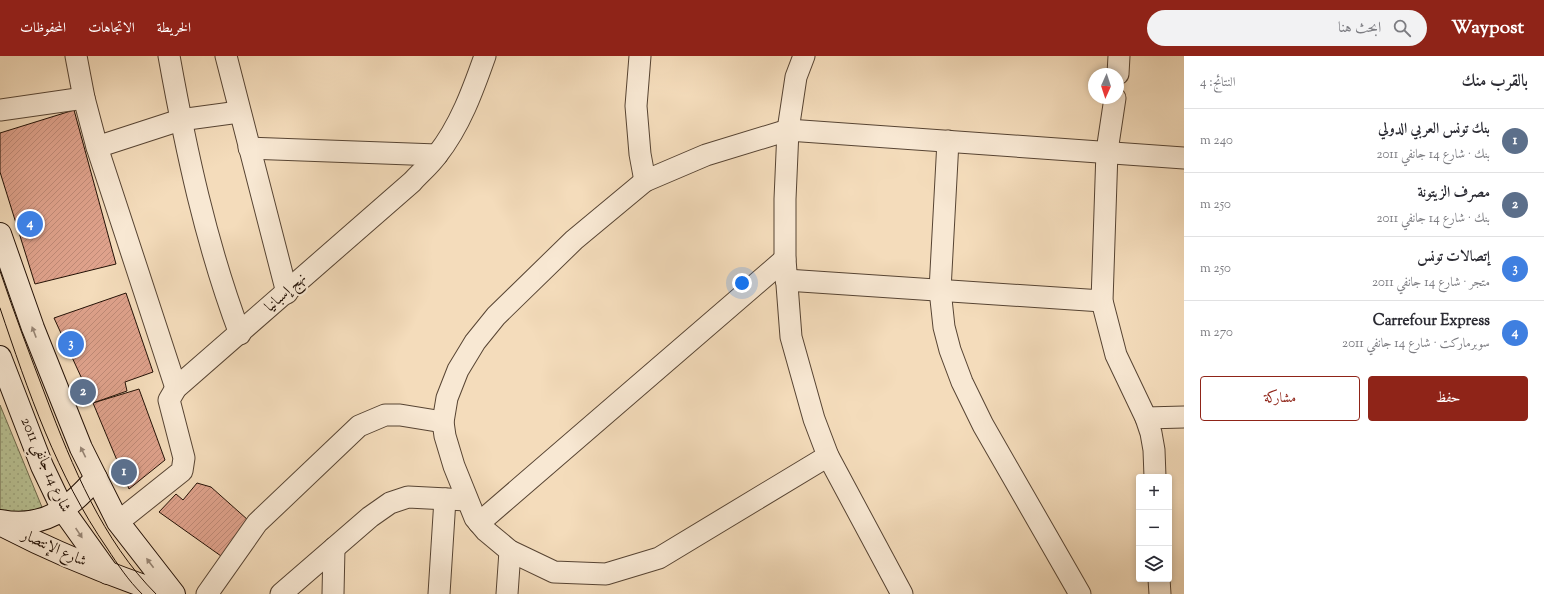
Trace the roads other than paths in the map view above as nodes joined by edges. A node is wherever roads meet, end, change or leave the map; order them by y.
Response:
1 (76, 56) edge
2 (169, 56) edge
3 (226, 56) edge
4 (485, 56) edge
5 (640, 56) edge
6 (804, 56) edge
7 (1119, 56) edge
8 (1118, 68) edge
9 (84, 98) junction
10 (1114, 104) edge
11 (0, 110) edge
12 (239, 112) junction
13 (180, 120) junction
14 (788, 130) junction
15 (948, 141) junction
16 (97, 147) junction
17 (249, 148) junction
18 (1107, 151) junction
19 (437, 155) junction
20 (1184, 158) edge
21 (645, 181) junction
22 (0, 237) edge
23 (785, 259) junction
24 (786, 280) junction
25 (940, 290) junction
26 (287, 293) junction
27 (1102, 301) junction
28 (240, 334) junction
29 (0, 357) edge
30 (176, 388) junction
31 (1184, 417) edge
32 (1146, 418) junction
33 (443, 422) junction
34 (828, 456) junction
35 (1155, 474) edge
36 (96, 478) junction
37 (445, 499) junction
38 (467, 500) junction
39 (63, 510) junction
40 (0, 521) edge
41 (118, 522) junction
42 (479, 523) junction
43 (0, 524) edge
44 (334, 548) junction
45 (510, 551) junction
46 (108, 573) junction
47 (1159, 582) edge
48 (167, 594) edge
49 (174, 594) edge
50 (207, 594) edge
51 (281, 594) edge
52 (333, 594) edge
53 (439, 594) edge
54 (507, 594) edge
55 (902, 594) edge
56 (1080, 594) edge
57 (1160, 594) edge

1 - 9 street
2 - 13 street
3 - 12 street
4 - 19 street, نهج إسبانيا
5 - 21 street
6 - 14 street
7 - 8 street
9 - 11 street
9 - 16 street
10 - 18 street
12 - 13 street
12 - 17 street
13 - 16 street
13 - 28 street
14 - 15 street
14 - 21 street
14 - 23 street
15 - 18 street
15 - 25 street
16 - 30 street
17 - 19 street
17 - 26 street
18 - 20 street
18 - 27 street
19 - 26 street, نهج إسبانيا
21 - 33 street
36 -> 22 street
23 - 24 street
23 - 42 street
24 - 25 street
24 - 34 street
25 - 27 street
25 - 56 street
26 - 28 street, نهج إسبانيا
27 - 32 street
28 - 30 street, نهج إسبانيا
29 - 39 street, شارع 14 جانفي 2011
30 - 41 street
31 - 32 street
32 - 35 street
33 - 38 street
33 - 50 street
34 - 45 street
34 - 55 street
36 - 39 street
36 - 41 street
37 - 38 street
37 - 44 street
37 - 53 street
38 - 42 street
39 - 40 street
39 -> 46 street, شارع 14 جانفي 2011
49 -> 41 street
42 - 45 street
43 - 46 street, شارع الإنتصار
44 - 51 street
44 - 52 street
45 - 54 street
46 - 48 street
47 - 57 street

